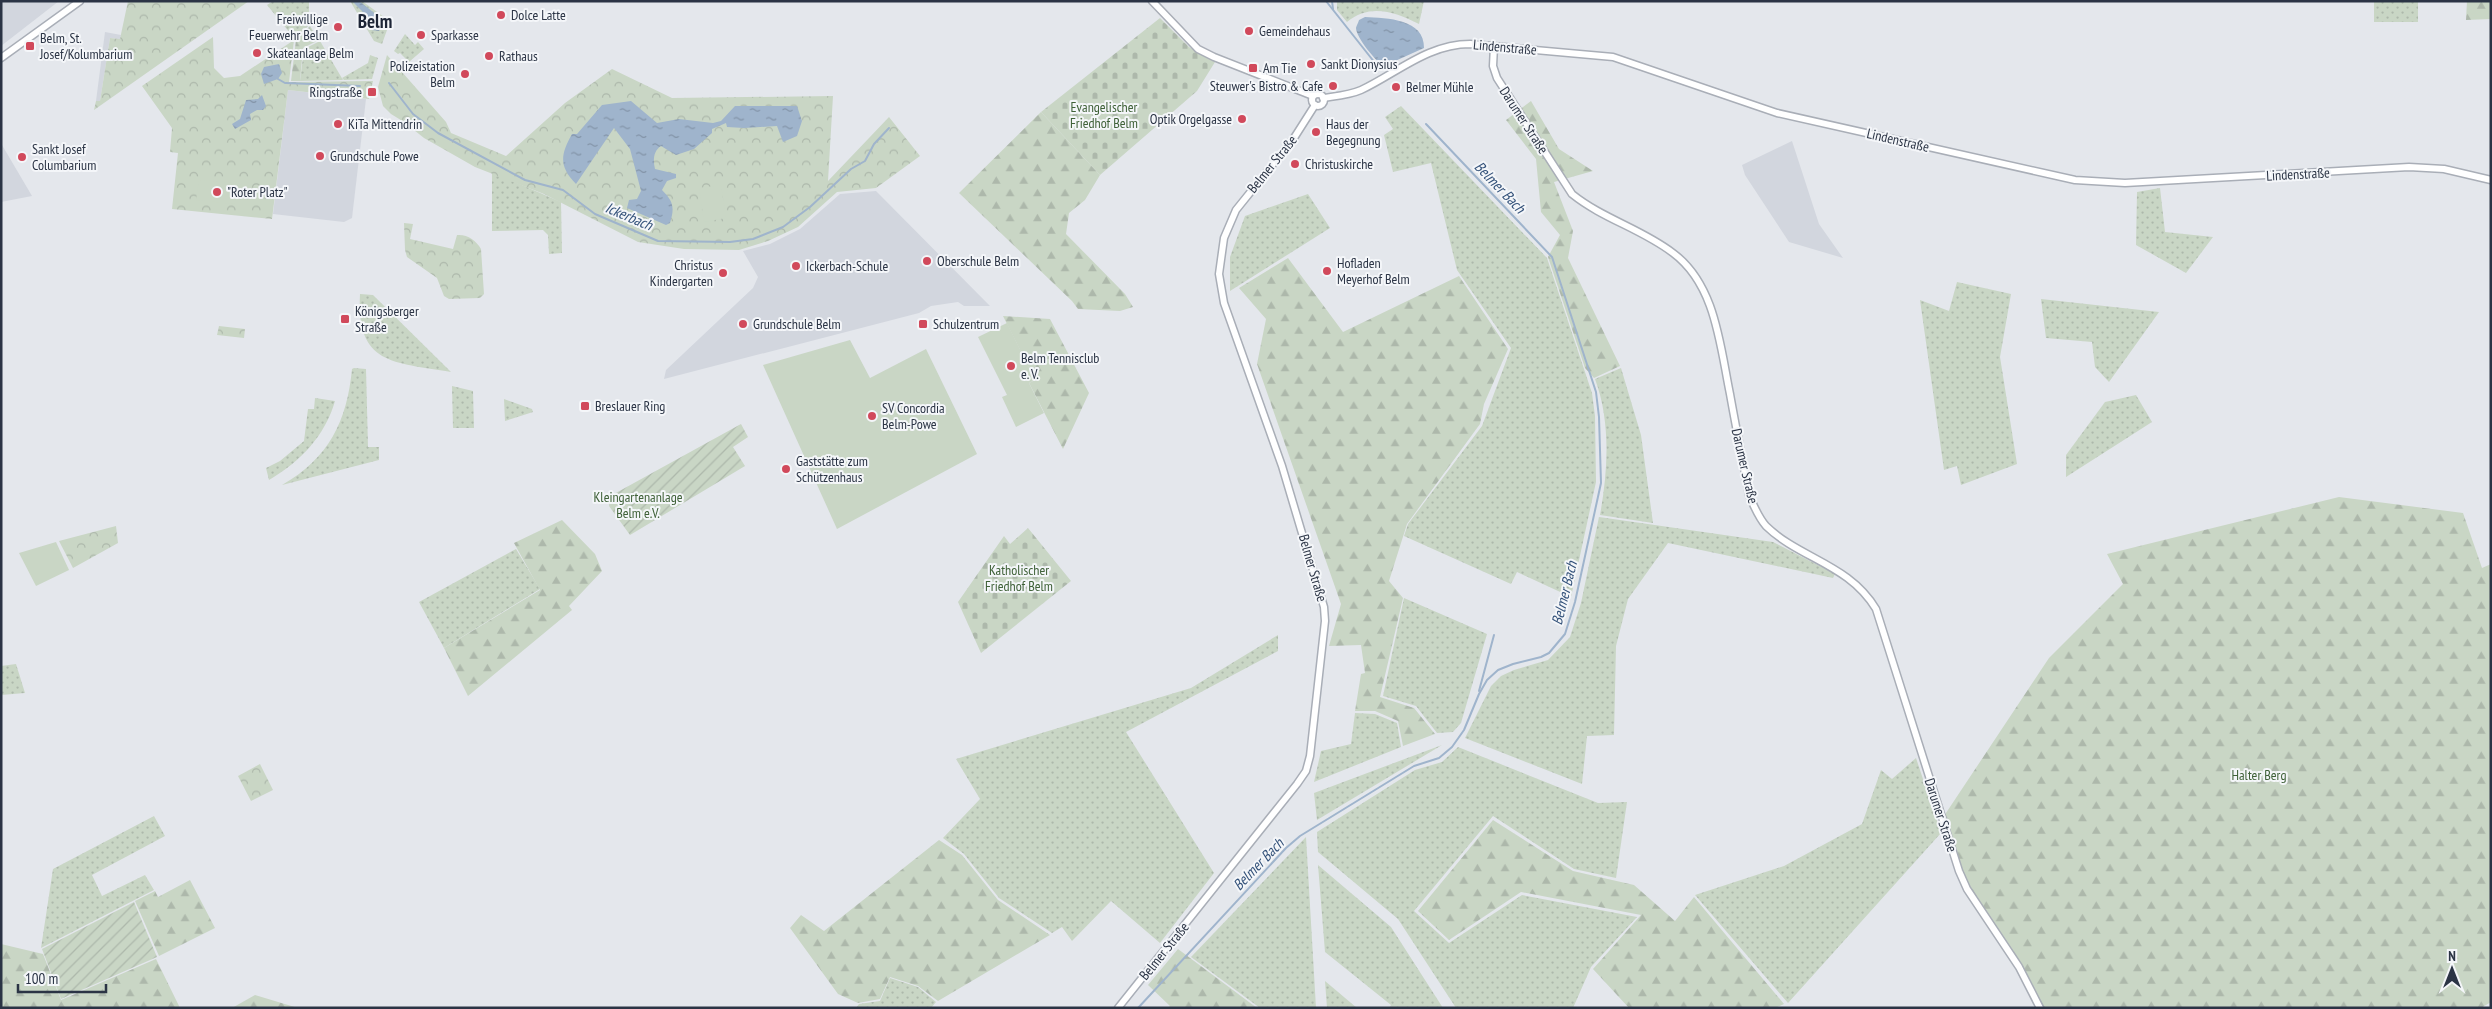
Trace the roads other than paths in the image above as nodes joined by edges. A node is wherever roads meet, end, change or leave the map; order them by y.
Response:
1 (80, 1) edge
2 (1152, 1) edge
3 (1494, 46) junction
4 (1, 58) edge
5 (1313, 96) junction
6 (1323, 98) junction
7 (1315, 105) junction
8 (2491, 180) edge
9 (1118, 1008) edge
10 (2040, 1008) edge

1 - 4 street
2 - 5 street, Lindenstraße
3 - 6 street, Lindenstraße
3 - 8 street, Lindenstraße
3 - 10 street, Darumer Straße
5 - 6 street, Lindenstraße
5 - 7 street
6 - 7 street, Lindenstraße
7 - 9 street, Belmer Straße

